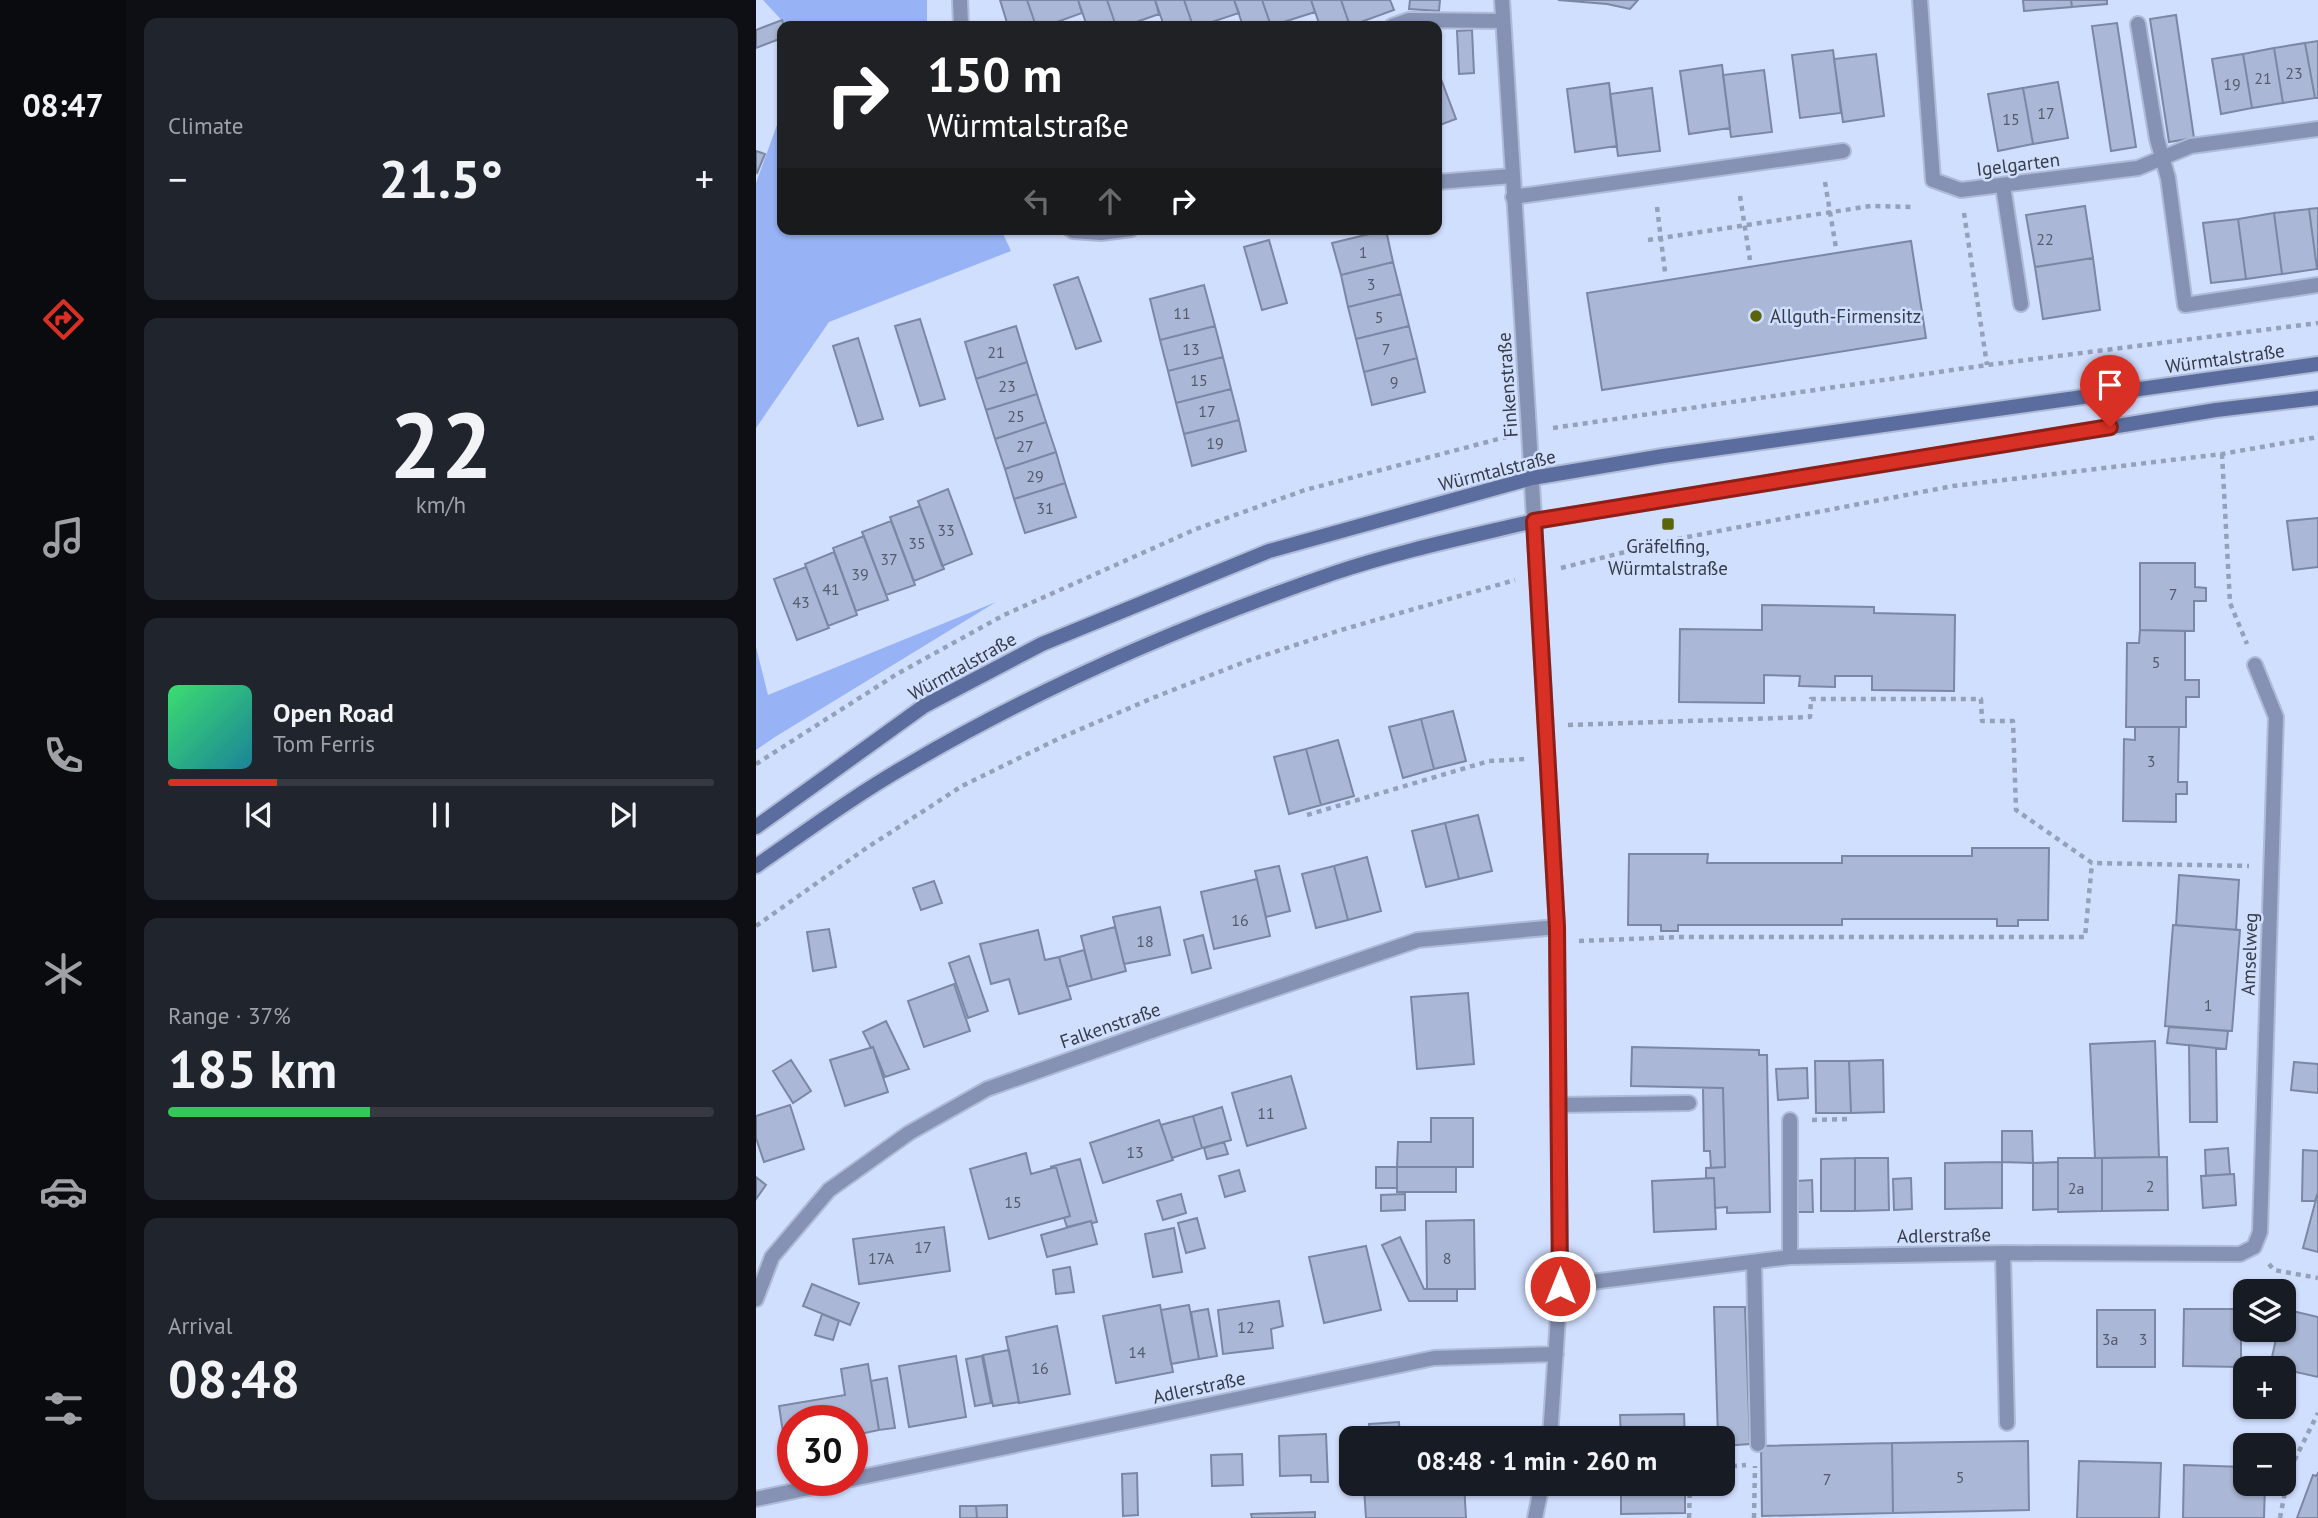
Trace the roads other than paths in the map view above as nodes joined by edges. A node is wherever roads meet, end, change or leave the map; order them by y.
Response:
1 (961, 0) edge
2 (1502, 0) edge
3 (1920, 0) edge
4 (961, 21) edge
5 (1406, 21) edge
6 (1503, 21) junction
7 (2138, 24) dead end
8 (2318, 129) edge
9 (1843, 151) dead end
10 (2161, 158) junction
11 (1512, 176) junction
12 (1442, 182) edge
13 (2003, 186) junction
14 (1513, 197) junction
15 (2318, 285) edge
16 (2021, 304) dead end
17 (2318, 364) edge
18 (2318, 398) edge
19 (1532, 478) junction
20 (1534, 521) junction
21 (2255, 664) road end
22 (756, 827) edge
23 (756, 866) edge
24 (1557, 934) junction
25 (1689, 1103) dead end
26 (1558, 1105) junction
27 (1790, 1120) road end
28 (2254, 1247) joint
29 (2003, 1253) junction
30 (1790, 1257) junction
31 (1754, 1262) junction
32 (1560, 1286) junction
33 (756, 1299) edge
34 (1556, 1354) junction
35 (2007, 1423) dead end
36 (1551, 1426) edge
37 (1758, 1444) road end
38 (868, 1476) edge
39 (777, 1495) edge
40 (1540, 1496) edge
41 (756, 1499) edge
42 (1535, 1518) edge

1 - 4 street
2 - 6 street, Finkenstraße
3 - 13 street, Igelgarten
5 - 6 street
6 - 11 street, Finkenstraße
7 - 10 street
8 - 10 street, Igelgarten
9 - 14 street
10 - 13 street, Igelgarten
10 - 15 street
11 - 12 street
11 - 14 street, Finkenstraße
13 - 16 street
14 - 19 street, Finkenstraße
17 - 19 main road, Würmtalstraße
18 - 20 main road
19 - 20 street, Finkenstraße
19 - 22 main road, Würmtalstraße
20 - 23 main road
20 - 24 street, Finkenstraße
21 - 28 street, Amselweg
24 - 26 street, Finkenstraße
24 - 33 street, Falkenstraße
25 - 26 street
26 - 32 street, Finkenstraße
27 - 30 street
28 - 29 street, Adlerstraße
29 - 30 street, Adlerstraße
29 - 35 street
30 - 31 street, Adlerstraße
31 - 32 street, Adlerstraße
31 - 37 street
32 - 34 street, Finkenstraße
34 - 36 street, Finkenstraße
34 - 38 street, Adlerstraße
39 - 41 street
40 - 42 street

